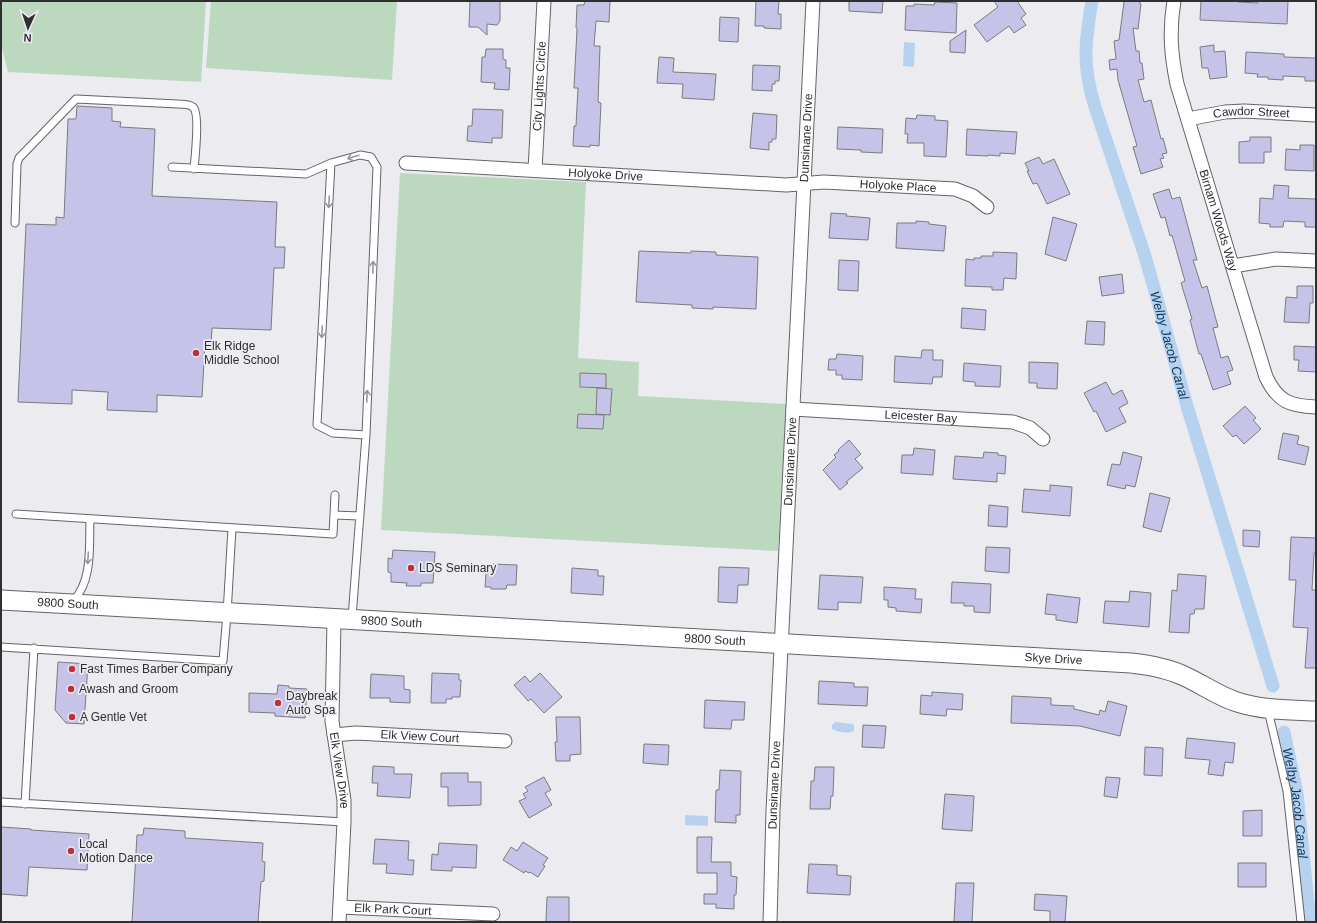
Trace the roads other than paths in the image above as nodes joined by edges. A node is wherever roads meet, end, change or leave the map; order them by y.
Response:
1 (544, 1) edge
2 (813, 1) edge
3 (1174, 1) edge
4 (1316, 115) edge
5 (1188, 118) junction
6 (331, 163) junction
7 (406, 163) dead end
8 (172, 167) dead end
9 (194, 169) junction
10 (535, 170) junction
11 (804, 184) junction
12 (987, 207) dead end
13 (14, 223) dead end
14 (1316, 261) edge
15 (1232, 266) junction
16 (1316, 408) edge
17 (793, 409) junction
18 (366, 435) junction
19 (1043, 439) dead end
20 (335, 495) dead end
21 (16, 514) dead end
22 (334, 515) junction
23 (360, 516) junction
24 (90, 519) junction
25 (232, 528) junction
26 (1, 600) edge
27 (69, 604) junction
28 (227, 614) junction
29 (343, 620) junction
30 (781, 643) junction
31 (1, 647) edge
32 (34, 648) junction
33 (1268, 708) junction
34 (1316, 711) edge
35 (334, 735) junction
36 (506, 741) dead end
37 (1, 802) edge
38 (25, 804) junction
39 (344, 822) junction
40 (340, 907) junction
41 (494, 914) dead end
42 (339, 922) edge
43 (770, 922) edge
44 (1301, 922) edge

1 - 10 street, City Lights Circle
2 - 11 street, Dunsinane Drive
3 - 5 street, Birnam Woods Way
4 - 5 street, Cawdor Street
5 - 15 street, Birnam Woods Way
6 - 9 lane
6 -> 18 lane
18 -> 6 lane
7 - 10 street, Holyoke Drive
8 - 9 lane
9 - 13 lane
10 - 11 street, Holyoke Drive
11 - 12 street, Holyoke Place
11 - 17 street, Dunsinane Drive
14 - 15 street
15 - 16 street, Birnam Woods Way
17 - 19 street, Leicester Bay
17 - 30 street, Dunsinane Drive
18 - 23 lane
20 - 22 lane
21 - 24 lane
22 - 23 lane
22 - 25 lane
23 - 29 lane
24 - 25 lane
24 -> 27 lane
25 - 28 lane
26 - 27 main road, 9800 South
27 - 28 main road, 9800 South
28 - 29 main road, 9800 South
28 - 32 lane
29 - 30 main road, 9800 South
29 - 35 street, Elk View Drive
30 - 33 main road, Skye Drive
30 - 43 street, Dunsinane Drive
31 - 32 lane
32 - 38 lane
33 - 34 main road, Skye Drive
33 - 44 lane
35 - 36 street, Elk View Court
35 - 39 street, Elk View Drive
37 - 38 lane
38 - 39 lane
39 - 40 street, Elk View Drive
40 - 41 street, Elk Park Court
40 - 42 street, Elk View Drive

